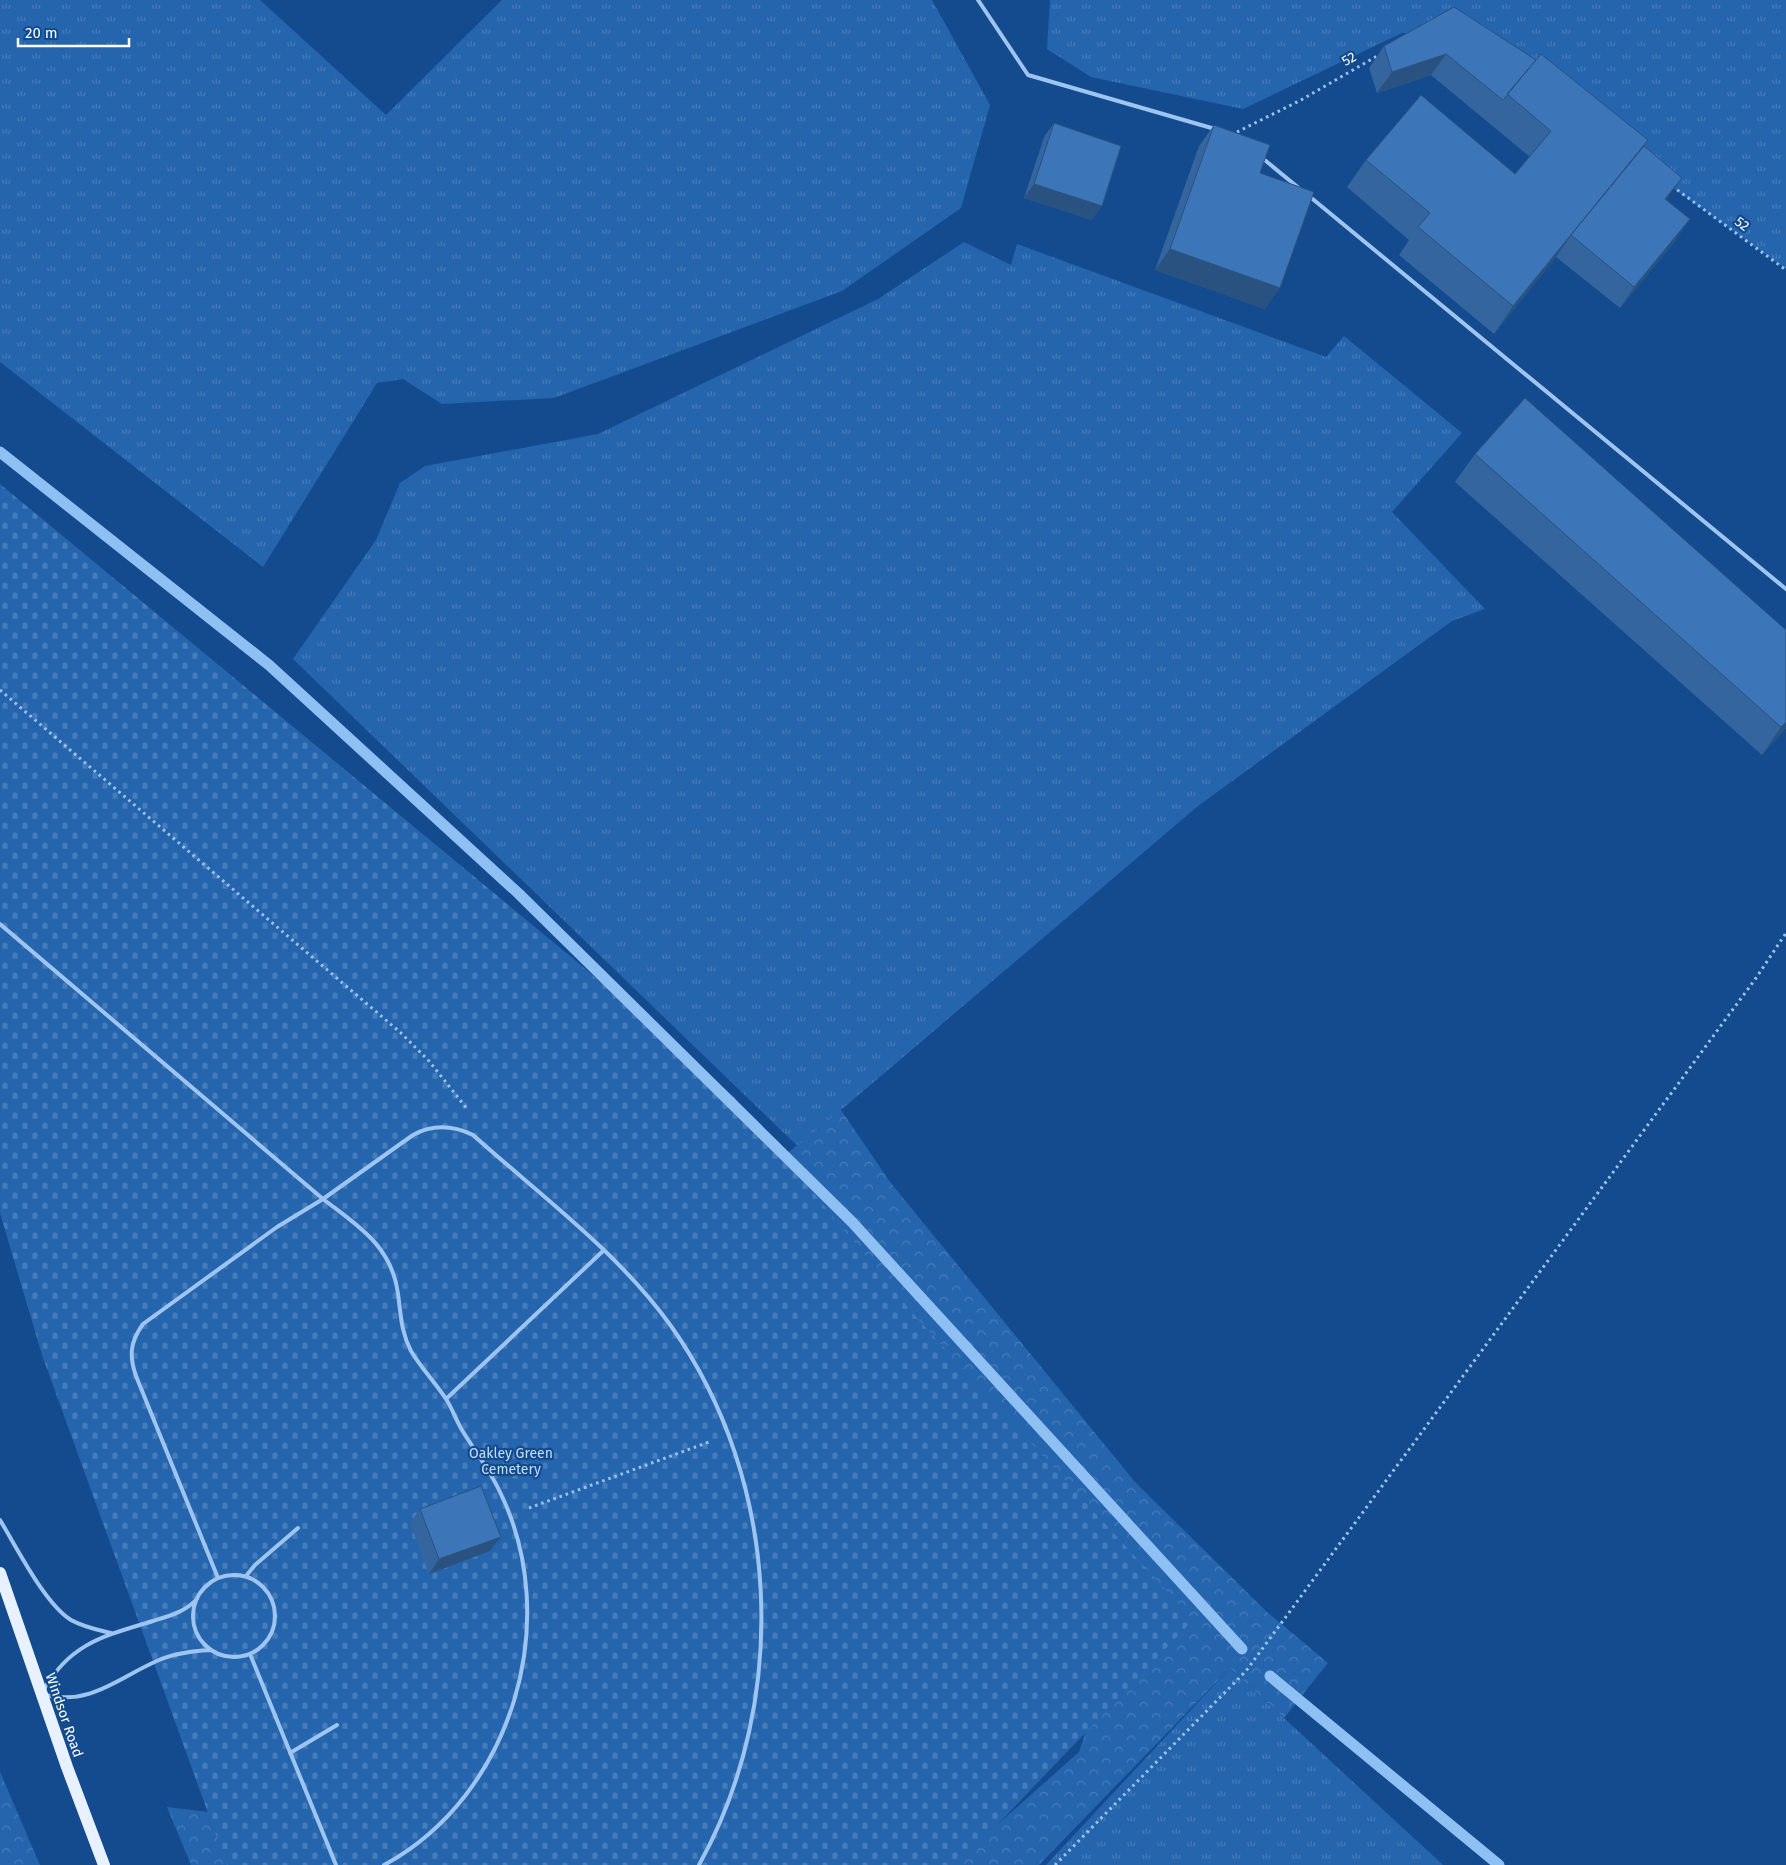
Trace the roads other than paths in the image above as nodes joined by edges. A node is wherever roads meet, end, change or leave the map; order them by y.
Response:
1 (978, 0) edge
2 (1233, 134) edge
3 (1256, 153) edge
4 (1786, 589) edge
5 (0, 924) edge
6 (323, 1200) junction
7 (603, 1251) junction
8 (446, 1400) junction
9 (0, 1520) edge
10 (298, 1528) dead end
11 (0, 1573) edge
12 (246, 1576) junction
13 (218, 1578) junction
14 (197, 1599) junction
15 (113, 1634) junction
16 (211, 1650) junction
17 (250, 1654) junction
18 (42, 1694) junction
19 (337, 1725) dead end
20 (290, 1753) junction
21 (104, 1865) edge
22 (336, 1865) edge
23 (384, 1865) edge
24 (699, 1865) edge

1 - 2 lane
3 - 4 lane
5 - 6 lane
6 - 7 lane
6 - 8 lane
6 - 13 lane
7 - 8 lane
7 - 24 lane
8 - 23 lane
9 - 15 lane
10 - 12 lane
11 - 18 main road, Windsor Road
12 - 13 lane
12 - 17 lane
13 - 14 lane
14 - 15 lane
14 - 16 lane
15 - 18 lane
16 - 17 lane
16 - 18 lane
17 - 20 lane
18 - 21 main road, Windsor Road
19 - 20 lane
20 - 22 lane

